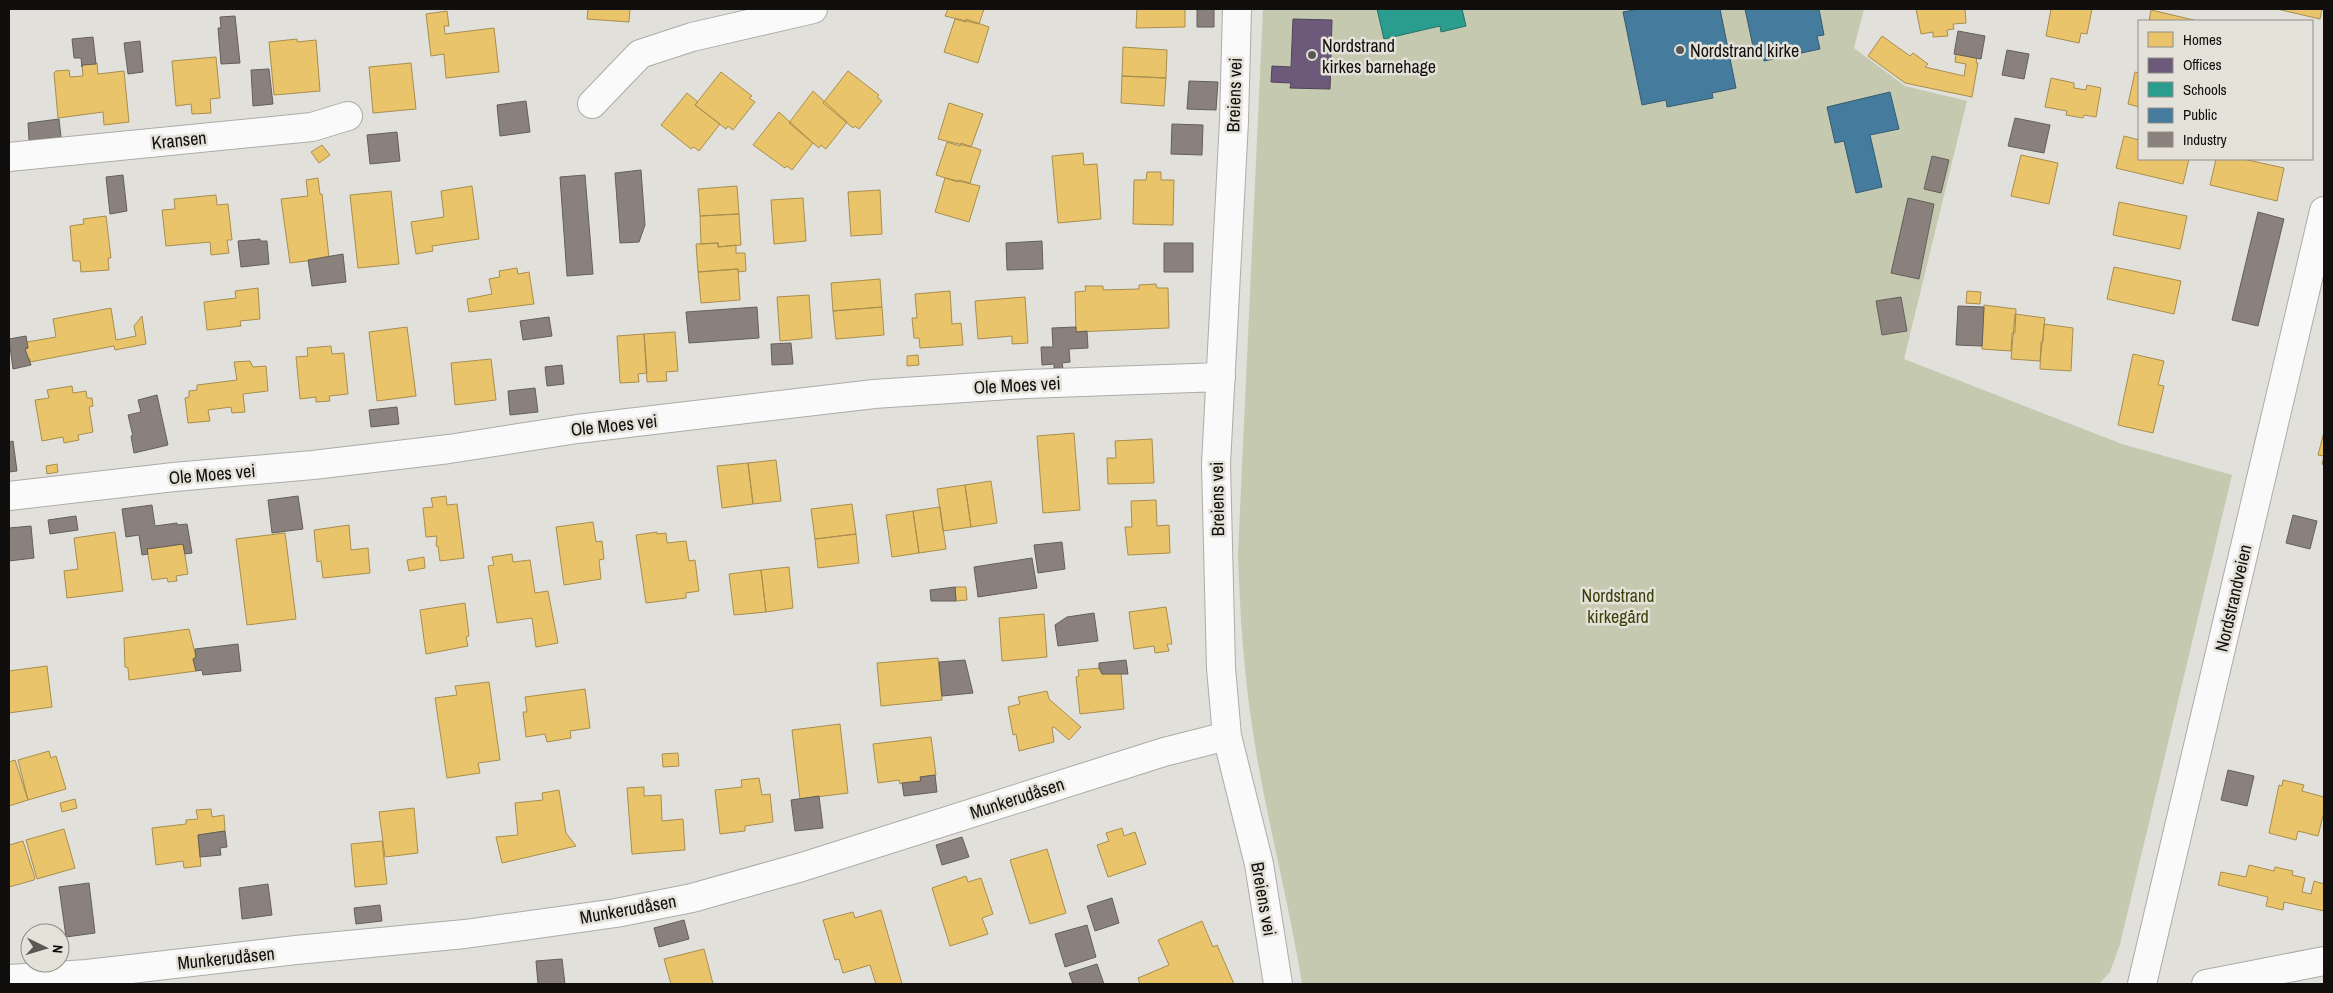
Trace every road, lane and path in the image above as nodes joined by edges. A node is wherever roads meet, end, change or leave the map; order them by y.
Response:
1 (813, 9) edge
2 (1236, 9) edge
3 (592, 104) dead end
4 (348, 116) dead end
5 (9, 157) edge
6 (2323, 222) edge
7 (1221, 376) junction
8 (9, 496) edge
9 (1227, 736) junction
10 (2324, 961) edge
11 (9, 980) edge
12 (1278, 984) edge
13 (2142, 984) edge
14 (2206, 984) edge

1 - 3 street
2 - 7 street, Breiens vei
4 - 5 street, Kransen
6 - 13 street, Nordstrandveien
7 - 8 street, Ole Moes vei
7 - 9 street, Breiens vei
9 - 11 street, Munkerudåsen
9 - 12 street, Breiens vei
10 - 14 street

